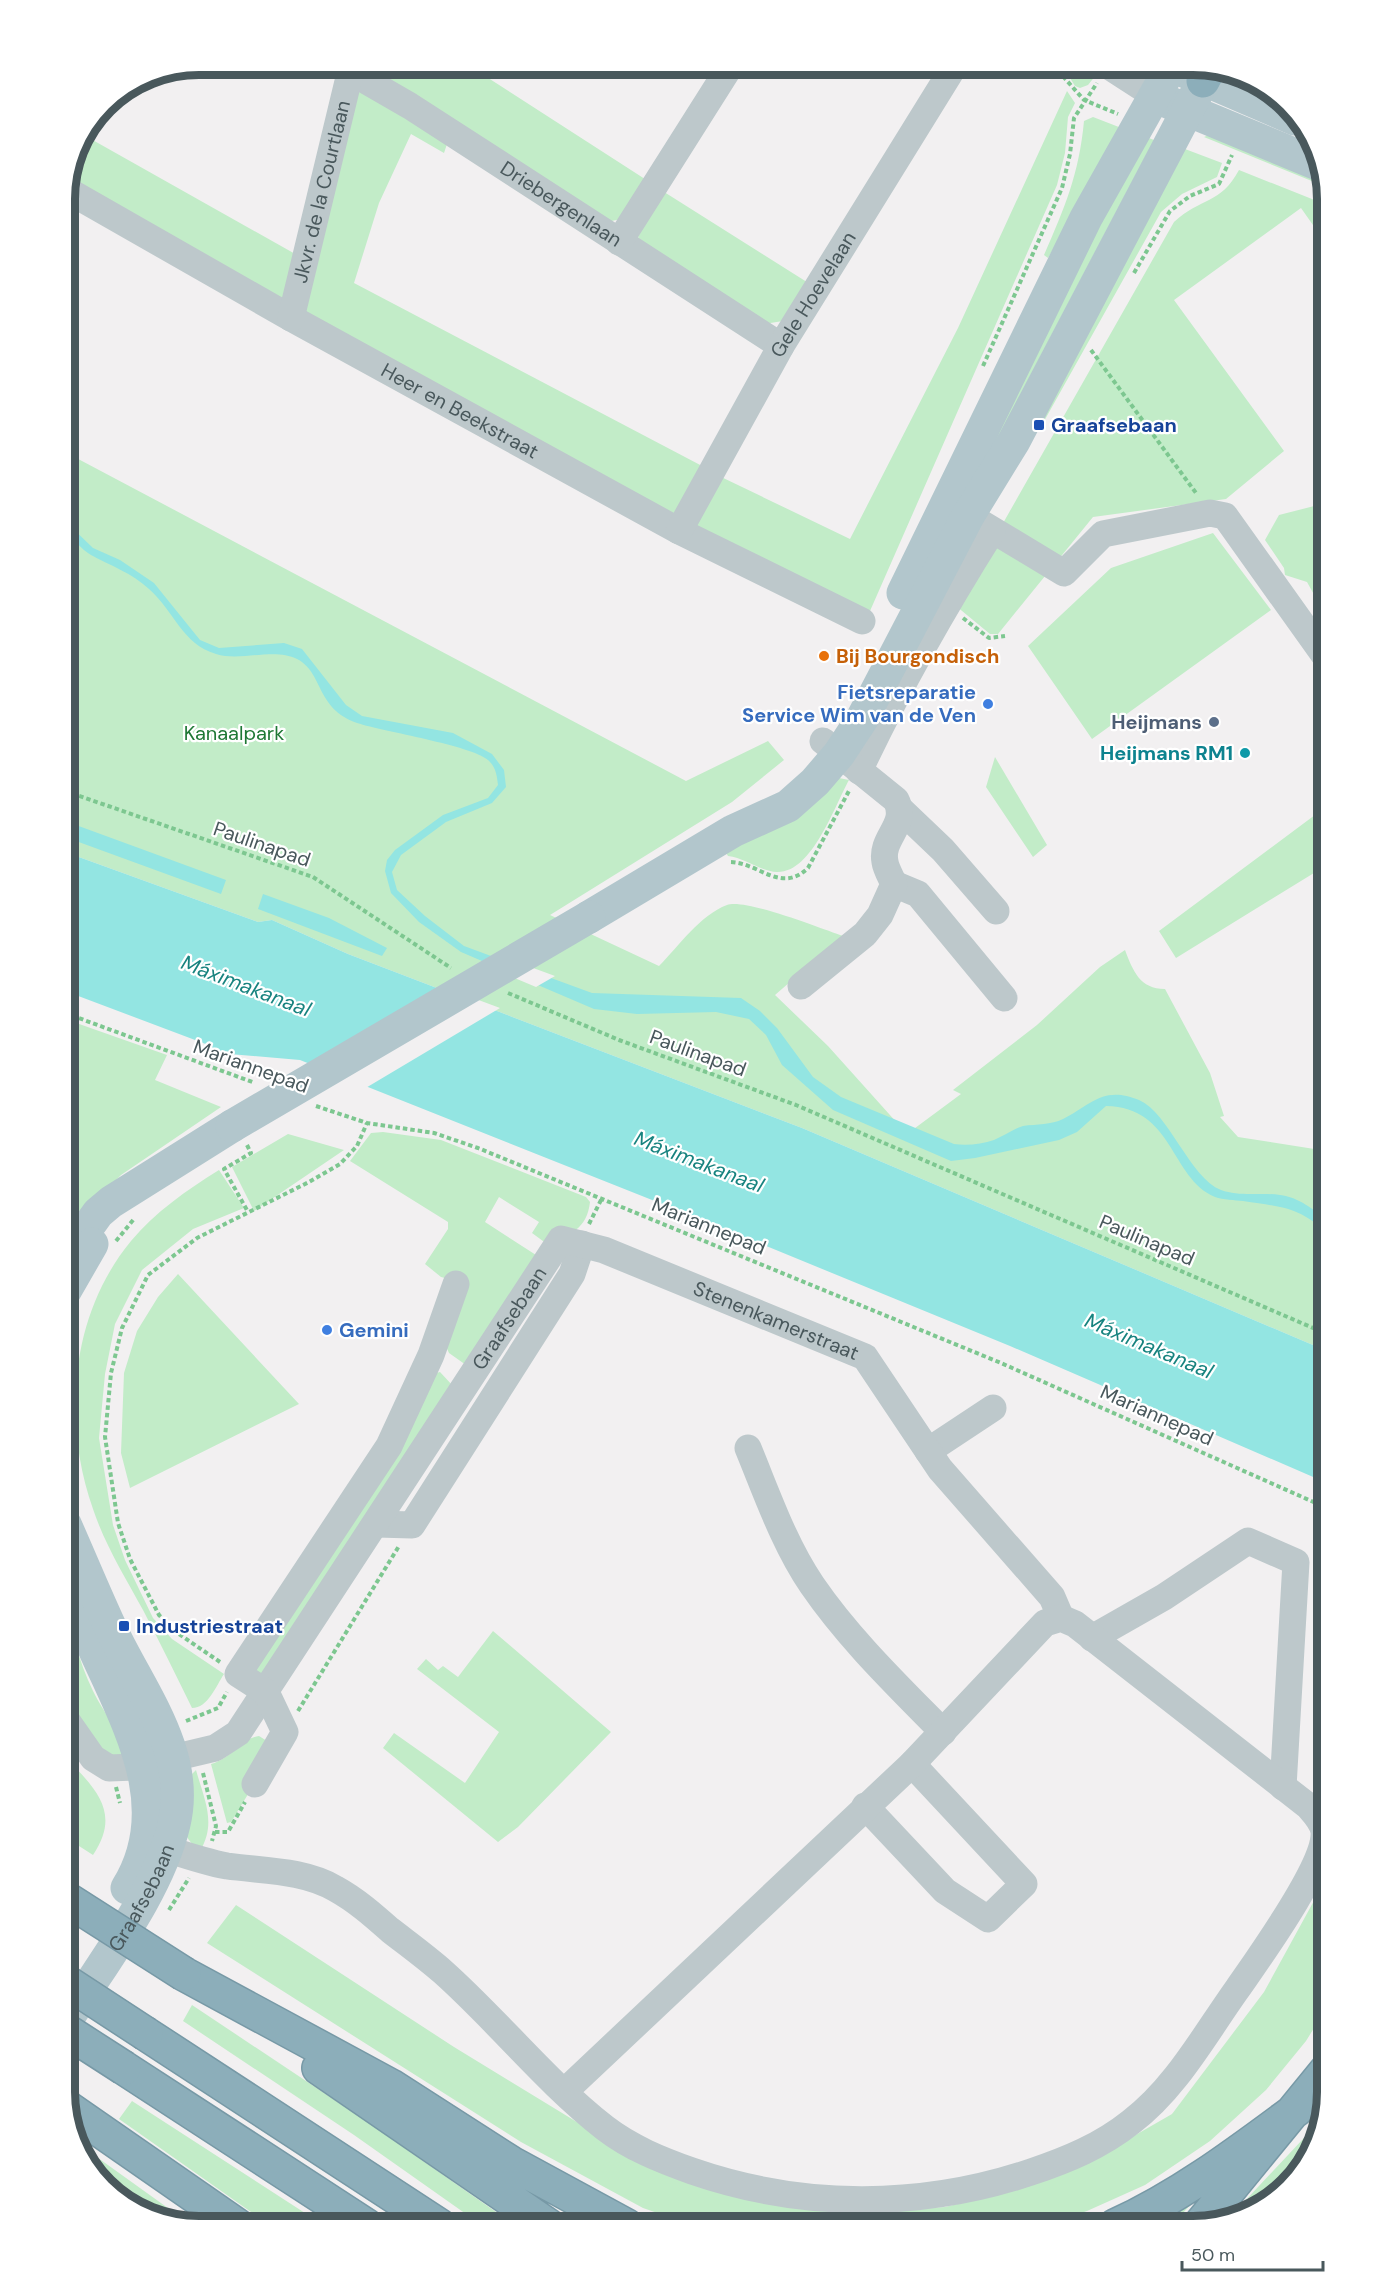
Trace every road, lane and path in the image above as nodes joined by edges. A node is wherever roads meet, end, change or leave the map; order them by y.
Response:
1 (345, 75) edge
2 (361, 75) edge
3 (725, 75) edge
4 (949, 75) edge
5 (1062, 75) edge
6 (1101, 75) edge
7 (1123, 75) edge
8 (1167, 75) edge
9 (1205, 76) edge
10 (1210, 76) edge
11 (1155, 96) junction
12 (1084, 100) junction
13 (1187, 111) junction
14 (1280, 111) edge
15 (1232, 155) dead end
16 (1311, 161) edge
17 (75, 195) edge
18 (619, 242) junction
19 (1131, 278) dead end
20 (291, 318) junction
21 (1096, 339) dead end
22 (781, 346) junction
23 (1091, 350) junction
24 (1085, 360) dead end
25 (982, 369) dead end
26 (1210, 513) junction
27 (969, 517) junction
28 (679, 531) junction
29 (945, 605) junction
30 (862, 621) dead end
31 (1005, 636) dead end
32 (1317, 644) edge
33 (841, 756) junction
34 (75, 795) edge
35 (901, 810) junction
36 (723, 862) dead end
37 (894, 884) junction
38 (996, 911) dead end
39 (458, 971) dead end
40 (801, 986) dead end
41 (501, 990) dead end
42 (1004, 998) dead end
43 (75, 1017) edge
44 (261, 1085) dead end
45 (315, 1106) dead end
46 (367, 1123) junction
47 (242, 1139) junction
48 (602, 1198) junction
49 (136, 1203) junction
50 (248, 1212) junction
51 (582, 1244) junction
52 (75, 1245) edge
53 (111, 1246) dead end
54 (456, 1284) dead end
55 (75, 1290) edge
56 (1317, 1329) edge
57 (431, 1355) junction
58 (469, 1380) junction
59 (993, 1408) dead end
60 (748, 1448) dead end
61 (934, 1460) junction
62 (1317, 1503) edge
63 (377, 1524) junction
64 (412, 1525) junction
65 (75, 1547) edge
66 (75, 1599) edge
67 (1061, 1618) junction
68 (1092, 1638) junction
69 (238, 1674) junction
70 (266, 1692) junction
71 (185, 1721) dead end
72 (285, 1732) junction
73 (943, 1732) junction
74 (75, 1733) edge
75 (158, 1761) junction
76 (912, 1764) junction
77 (109, 1768) junction
78 (255, 1784) joint
79 (1283, 1787) junction
80 (121, 1806) dead end
81 (864, 1806) junction
82 (1317, 1815) edge
83 (215, 1832) dead end
84 (155, 1845) junction
85 (1317, 1855) edge
86 (75, 1915) edge
87 (75, 1971) edge
88 (184, 1974) junction
89 (75, 1988) edge
90 (75, 2006) edge
91 (75, 2037) edge
92 (1317, 2084) edge
93 (564, 2092) junction
94 (1297, 2109) junction
95 (79, 2115) edge
96 (1208, 2215) edge
97 (224, 2216) edge
98 (351, 2216) edge
99 (425, 2216) edge
100 (535, 2216) edge
101 (607, 2216) edge
102 (1135, 2216) edge

1 - 20 street, Jkvr. de la Courtlaan
2 - 18 street, Driebergenlaan
3 - 18 street
4 - 22 street, Gele Hoevelaan
5 - 12 path
6 - 12 path
7 - 11 street
8 - 11 main road
9 - 13 main road
10 - 14 main road
11 - 13 main road
11 - 27 main road
12 - 25 path
13 - 16 main road
13 - 27 main road
15 - 19 path
17 - 20 street, Heer en Beekstraat
18 - 22 street, Driebergenlaan
20 - 28 street, Heer en Beekstraat
21 - 23 path
22 - 28 street, Gele Hoevelaan
23 - 24 path
23 - 26 path
26 - 27 street
26 - 32 street
27 - 29 street
27 - 33 main road
28 - 30 street, Heer en Beekstraat
29 - 31 path
29 - 33 street
33 - 35 street
33 - 36 path
33 - 47 main road, bridge
34 - 39 path, Paulinapad
35 - 37 street
35 - 38 street
37 - 40 street
37 - 42 street
41 - 56 path, Paulinapad
43 - 44 path, Mariannepad
45 - 46 path, Mariannepad
46 - 48 path, Mariannepad
46 - 50 path
47 - 49 main road
47 - 50 path
48 - 51 path
48 - 62 path, Mariannepad
49 - 52 main road
49 - 53 path
49 - 55 main road
50 - 69 path
51 - 58 street, Graafsebaan
51 - 61 street, Stenenkamerstraat
51 - 64 street, Graafsebaan
54 - 57 street
57 - 58 street
57 - 69 street
58 - 63 street, Graafsebaan
59 - 61 street
60 - 73 street
61 - 67 street, Stenenkamerstraat
63 - 64 street
63 - 70 street, Graafsebaan
64 - 72 path
65 - 75 main road, Graafsebaan
66 - 75 main road, Graafsebaan
67 - 68 street
67 - 73 street
68 - 79 street
68 - 79 street
69 - 70 street
69 - 71 path
70 - 72 street
70 - 75 street, Graafsebaan
72 - 78 street
73 - 76 street
74 - 77 street
75 - 77 street
75 - 84 main road, Graafsebaan
76 - 81 street
76 - 81 street
77 - 80 path
78 - 83 path
79 - 82 street
81 - 93 street
84 - 87 main road, Graafsebaan
84 - 90 main road, Graafsebaan
84 - 93 street
85 - 93 street
86 - 88 highway, bridge
88 - 100 highway
88 - 101 highway
89 - 99 highway, bridge
91 - 98 highway, bridge
92 - 94 highway
94 - 96 highway
94 - 102 highway
95 - 97 highway

